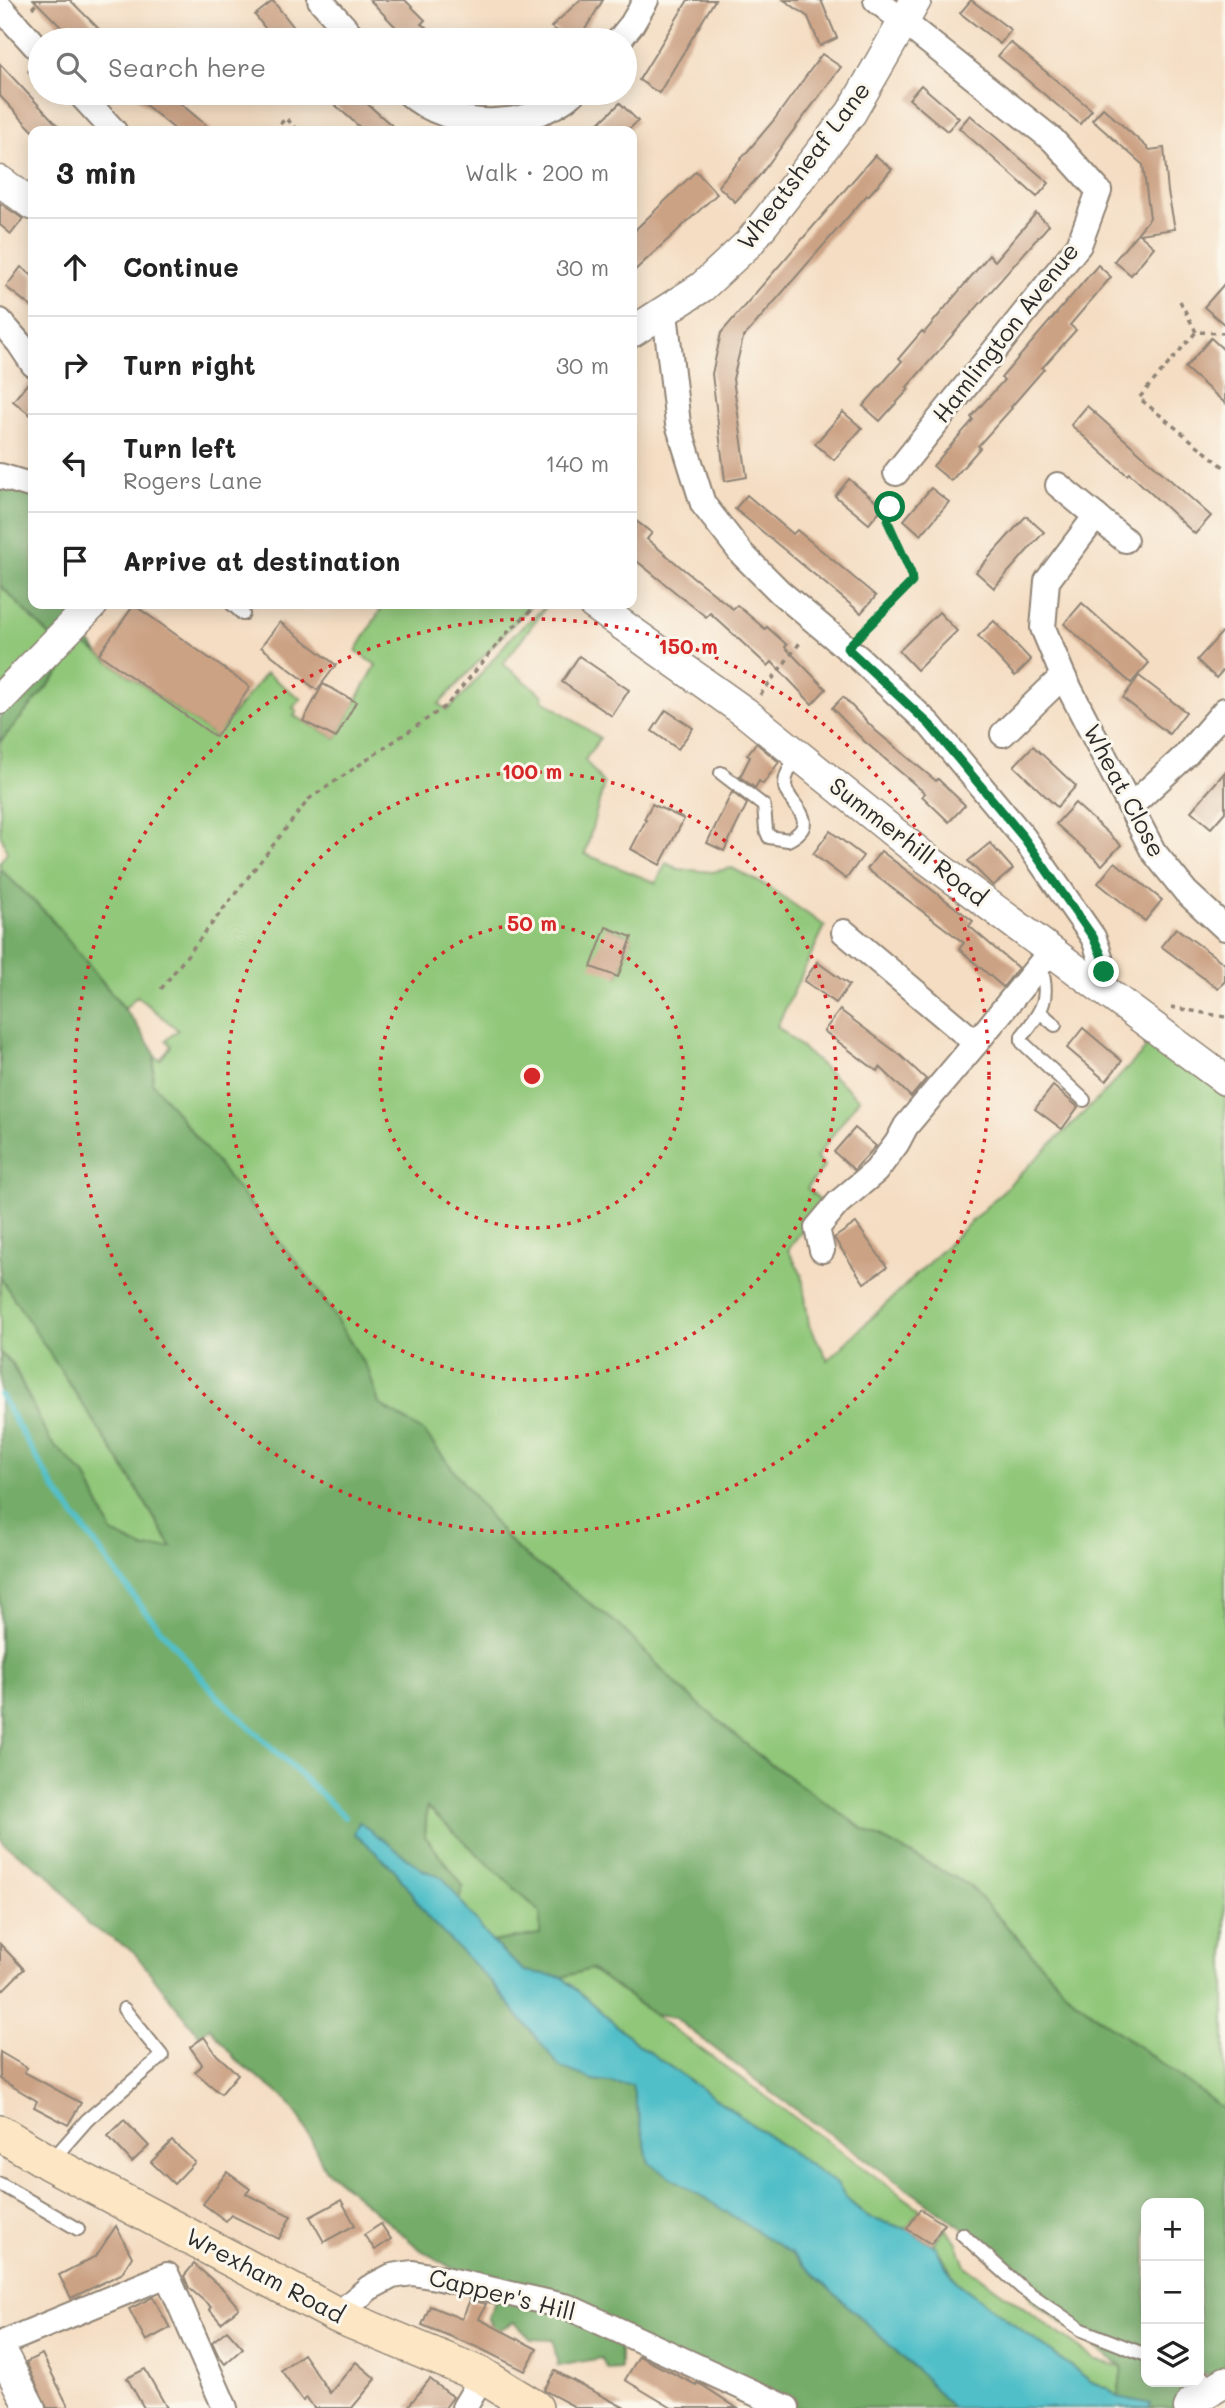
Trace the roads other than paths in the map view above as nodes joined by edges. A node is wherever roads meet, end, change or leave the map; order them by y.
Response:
1 (320, 0) edge
2 (646, 0) edge
3 (876, 0) edge
4 (0, 7) edge
5 (910, 11) edge
6 (345, 28) edge
7 (629, 28) edge
8 (28, 38) edge
9 (80, 105) edge
10 (424, 105) edge
11 (560, 105) edge
12 (107, 126) edge
13 (0, 181) edge
14 (28, 201) edge
15 (665, 313) junction
16 (0, 321) edge
17 (637, 329) edge
18 (28, 356) edge
19 (896, 473) road end
20 (0, 476) edge
21 (28, 484) edge
22 (1058, 485) dead end
23 (1096, 516) junction
24 (1125, 540) dead end
25 (88, 609) edge
26 (238, 609) edge
27 (600, 609) edge
28 (243, 614) dead end
29 (1063, 676) junction
30 (0, 699) edge
31 (1225, 710) edge
32 (1003, 734) dead end
33 (799, 756) junction
34 (722, 773) dead end
35 (1131, 806) junction
36 (1225, 928) edge
37 (844, 932) dead end
38 (1045, 958) junction
39 (1103, 990) junction
40 (1041, 1013) junction
41 (1055, 1025) dead end
42 (976, 1043) junction
43 (1225, 1080) edge
44 (1084, 1100) dead end
45 (822, 1250) dead end
46 (124, 2009) dead end
47 (0, 2133) edge
48 (50, 2163) junction
49 (0, 2183) edge
50 (78, 2229) dead end
51 (962, 2234) dead end
52 (337, 2315) junction
53 (0, 2344) edge
54 (0, 2349) edge
55 (1141, 2353) edge
56 (482, 2376) junction
57 (1214, 2381) edge
58 (30, 2408) edge
59 (225, 2408) edge
60 (464, 2408) edge
61 (535, 2408) edge
62 (787, 2408) edge
63 (1189, 2408) edge

1 - 6 street
2 - 7 street
3 - 5 street
4 - 8 street
5 - 15 street, Wheatsheaf Lane
5 - 19 street, Hamlington Avenue
9 - 12 street
10 - 11 street
13 - 14 street
15 - 17 street, Wheatsheaf Lane
15 - 39 street
16 - 18 street
20 - 21 street
22 - 23 street
23 - 24 street
23 - 29 street, Wheat Close
25 - 30 street
26 - 28 lane
27 - 33 street, Summerhill Road
29 - 32 street
29 - 35 street, Wheat Close
31 - 35 street
33 - 34 lane
33 - 38 street, Summerhill Road
35 - 36 street, Wheat Close
37 - 42 street
38 - 39 street, Summerhill Road
38 - 40 lane
38 - 42 street
39 - 43 street, Summerhill Road
40 - 41 lane
40 - 44 lane
42 - 45 street
46 - 48 lane
47 - 48 main road, Wrexham Road
48 - 52 main road, Wrexham Road
49 - 50 lane
51 - 55 lane
52 - 56 main road, Wrexham Road
52 - 62 street, Capper's Hill
53 - 59 street
54 - 58 street
56 - 60 street
56 - 61 main road, Wrexham Road
57 - 63 street

